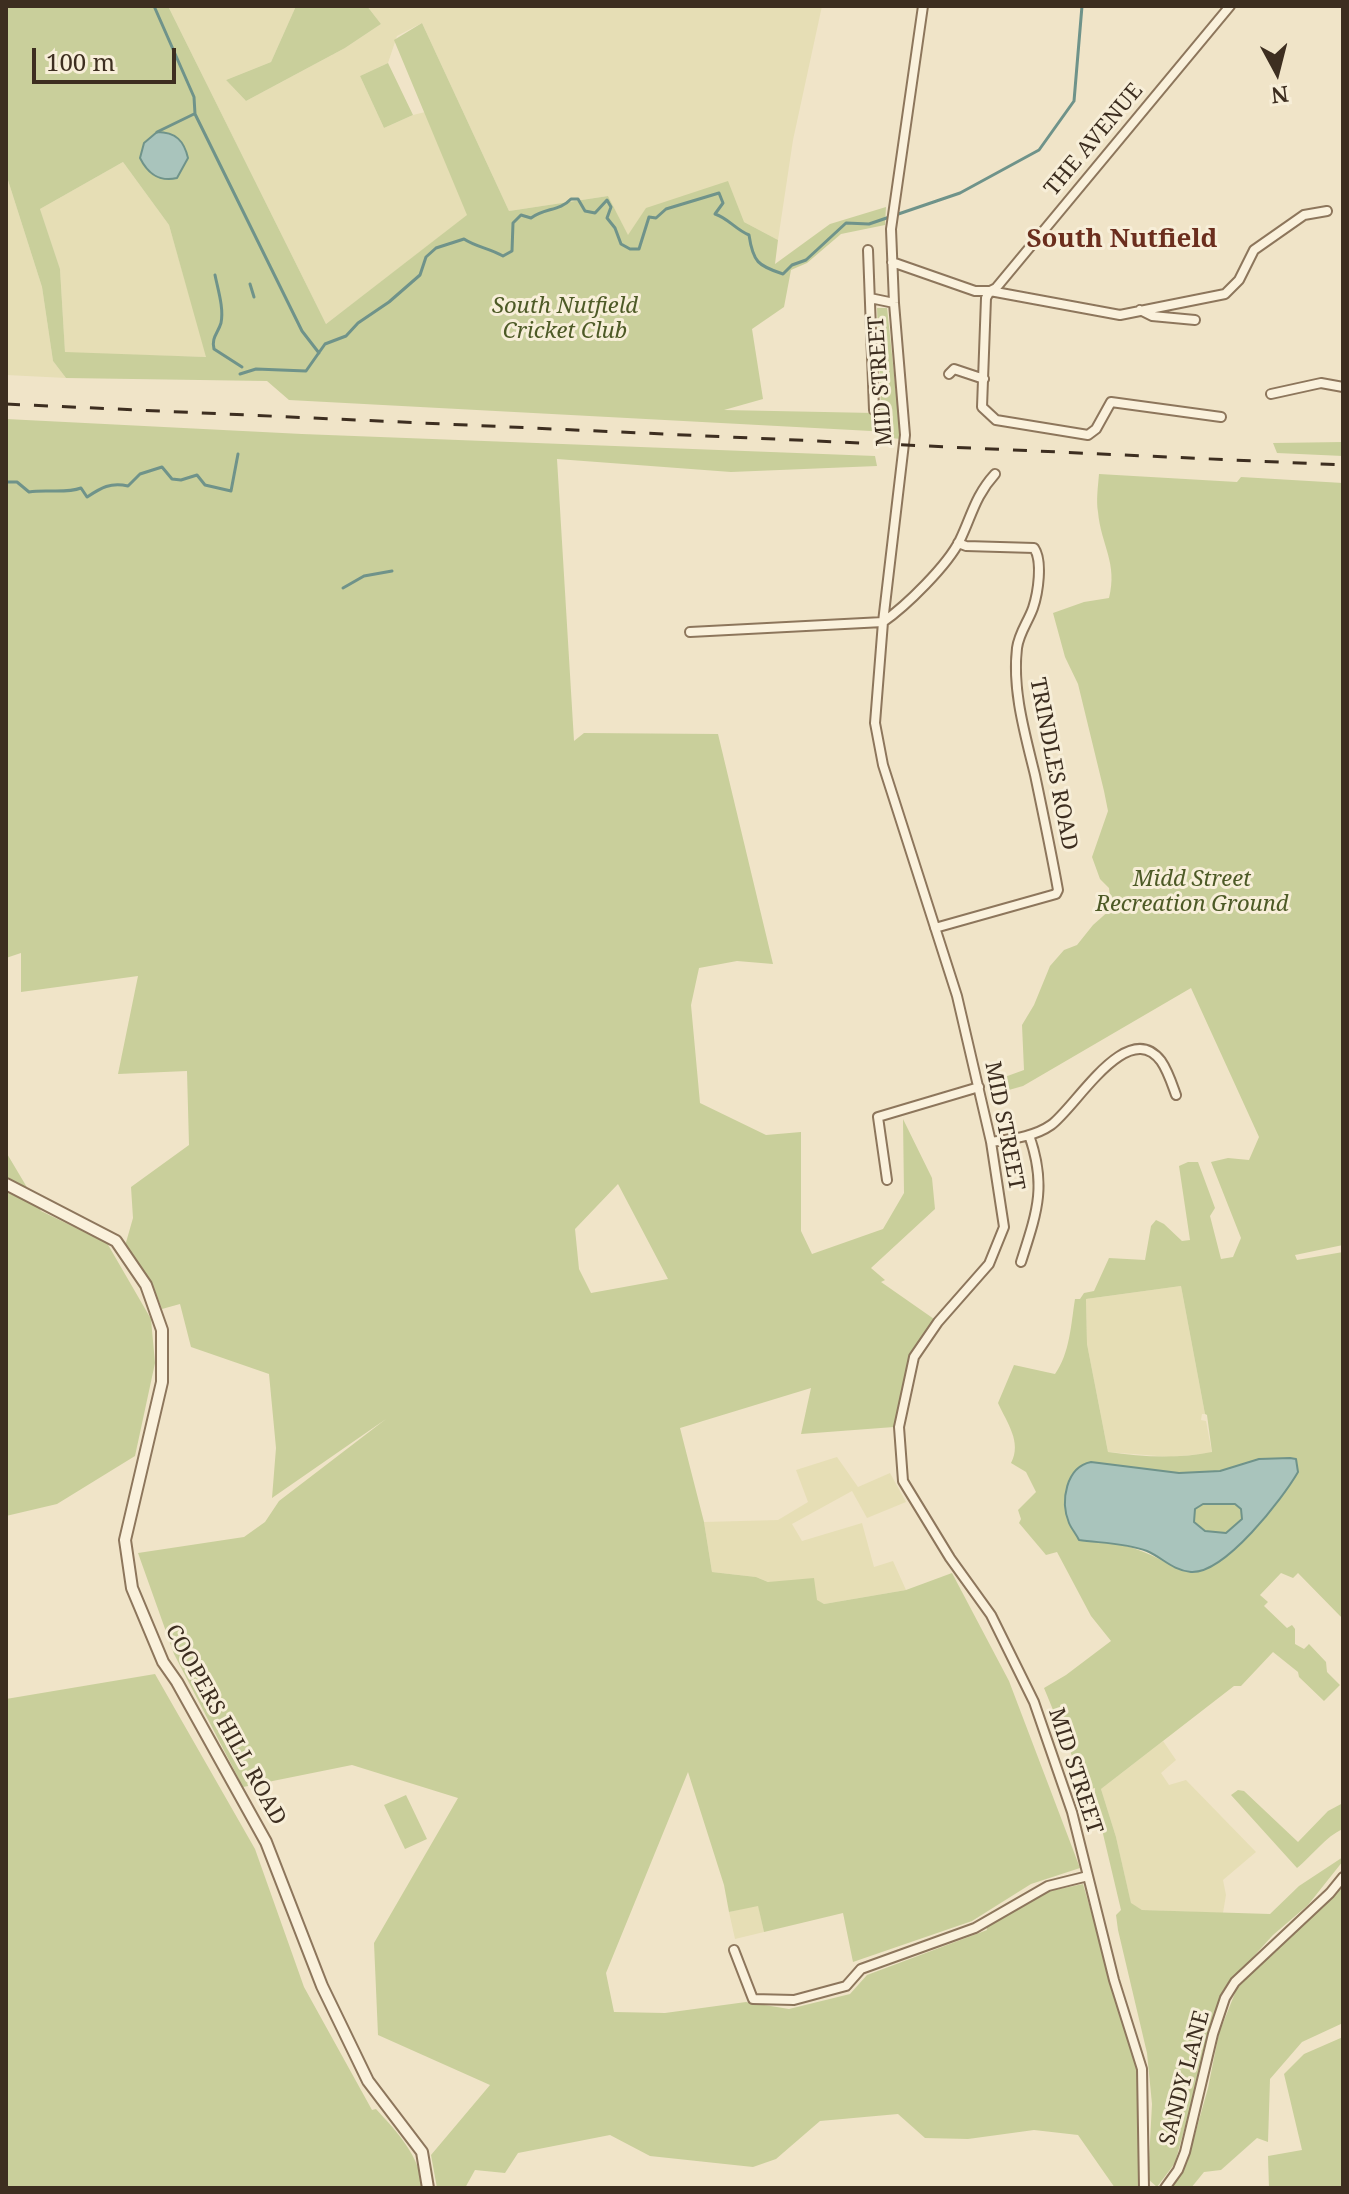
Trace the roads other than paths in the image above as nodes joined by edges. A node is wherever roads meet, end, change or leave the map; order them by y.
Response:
1 (923, 6) edge
2 (1230, 6) edge
3 (1327, 211) dead end
4 (868, 250) dead end
5 (892, 262) junction
6 (990, 291) junction
7 (870, 298) junction
8 (894, 303) junction
9 (1140, 310) junction
10 (1195, 320) dead end
11 (949, 374) dead end
12 (984, 379) junction
13 (1343, 387) edge
14 (1271, 394) dead end
15 (874, 410) dead end
16 (1221, 417) dead end
17 (995, 474) dead end
18 (958, 543) junction
19 (883, 622) junction
20 (690, 632) dead end
21 (935, 928) junction
22 (979, 1087) junction
23 (1176, 1095) dead end
24 (1029, 1135) junction
25 (991, 1142) junction
26 (887, 1180) dead end
27 (6, 1184) edge
28 (1021, 1262) dead end
29 (1088, 1876) junction
30 (1343, 1877) edge
31 (734, 1950) dead end
32 (428, 2188) edge
33 (1144, 2188) edge
34 (1165, 2188) edge

1 - 5 street, MID STREET
2 - 6 street, THE AVENUE
3 - 9 street
4 - 7 street
5 - 6 street
5 - 8 street, MID STREET
6 - 9 street
6 - 12 street
7 - 8 street
7 - 15 street
8 - 19 street, MID STREET
9 - 10 street
11 - 12 street
12 - 16 street
13 - 14 street
17 - 18 street
18 - 19 street
18 - 21 street, TRINDLES ROAD
19 - 20 street
19 - 21 street, MID STREET
21 - 22 street, MID STREET
22 - 25 street, MID STREET
22 - 26 street
23 - 24 street
24 - 25 street
24 - 28 street
25 - 29 street, MID STREET
27 - 32 street, COOPERS HILL ROAD
29 - 31 street
29 - 33 street, MID STREET
30 - 34 street, SANDY LANE

